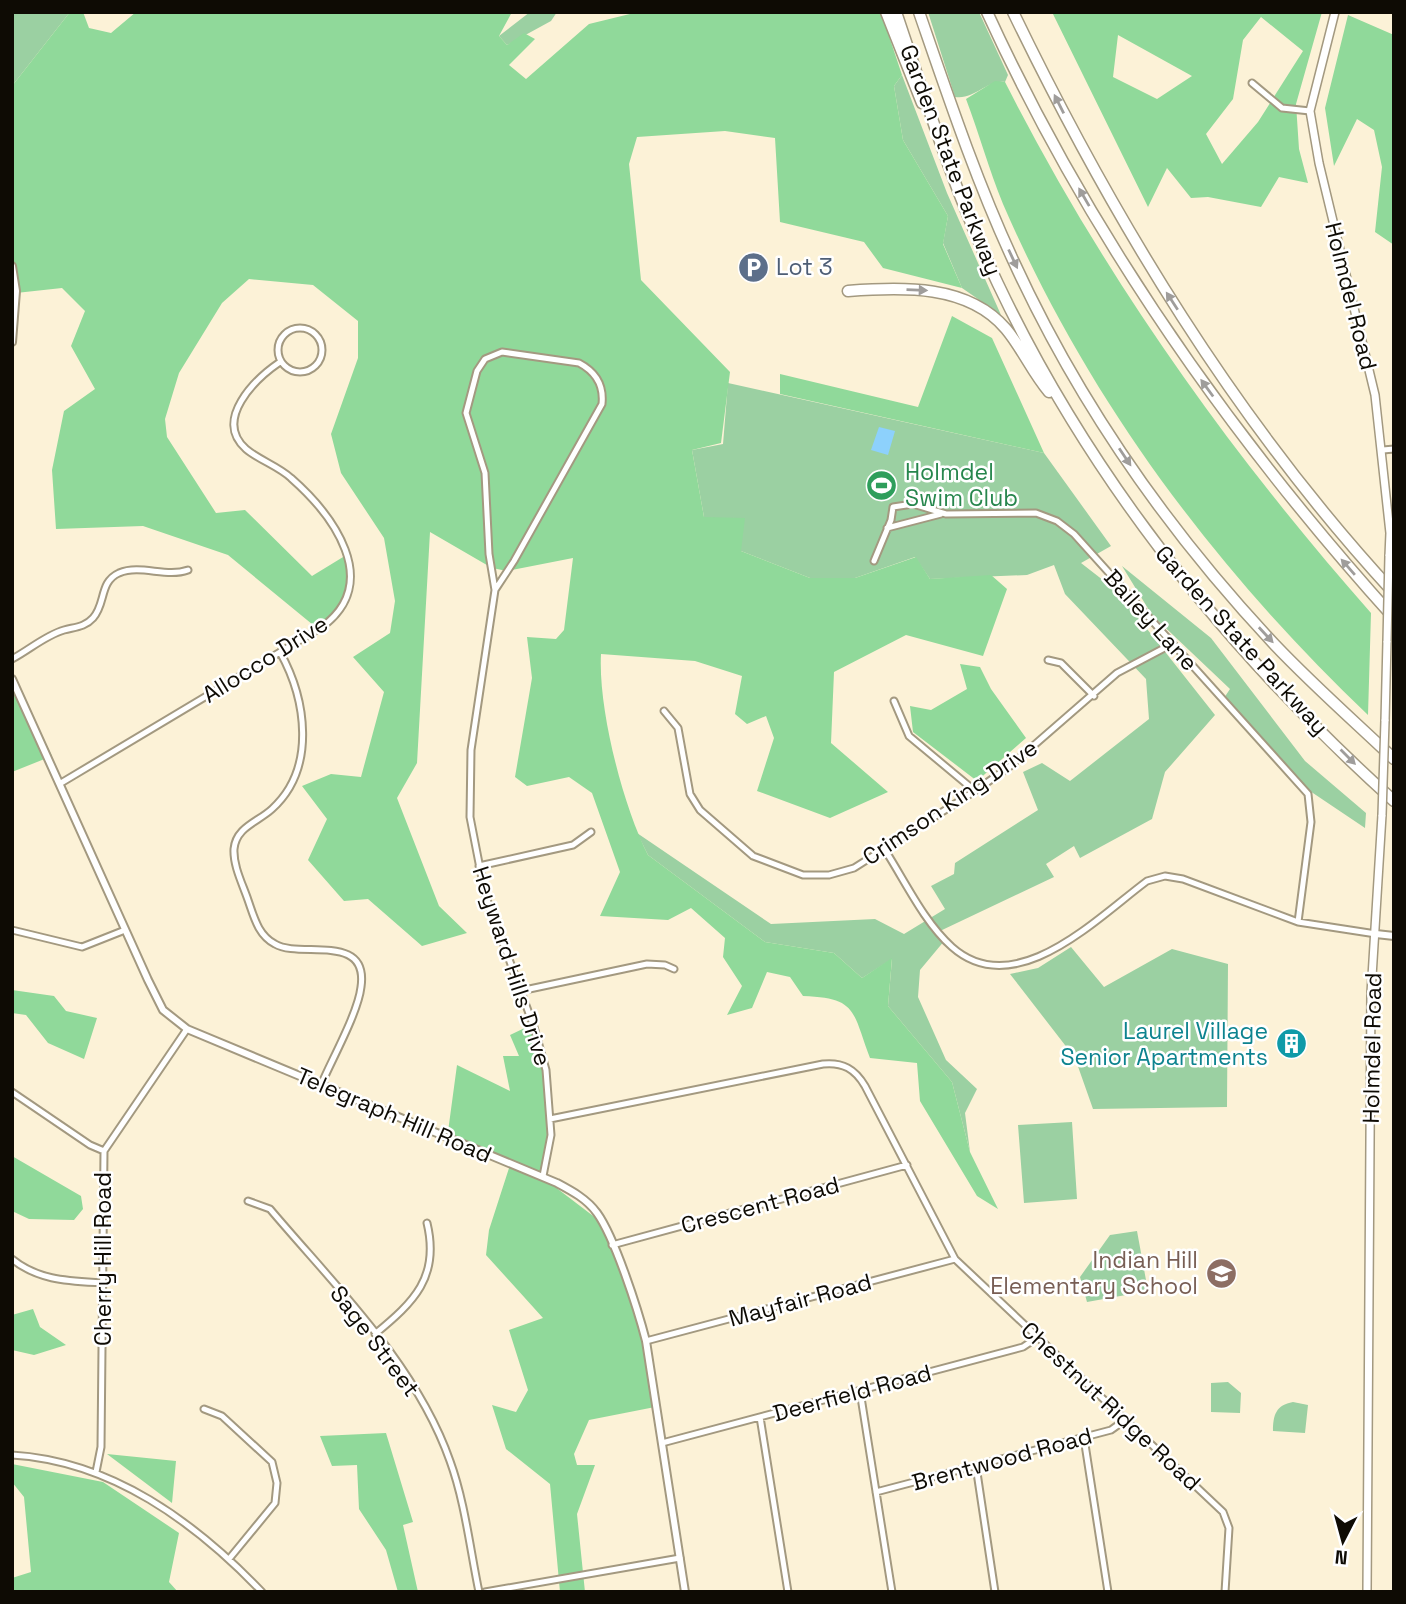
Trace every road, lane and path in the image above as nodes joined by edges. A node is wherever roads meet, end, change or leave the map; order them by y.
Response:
1 (886, 12) edge
2 (896, 12) edge
3 (919, 12) edge
4 (987, 12) edge
5 (1013, 12) edge
6 (1335, 12) edge
7 (1252, 83) dead end
8 (1310, 111) junction
9 (935, 128) junction
10 (12, 266) edge
11 (848, 291) dead end
12 (14, 307) edge
13 (12, 341) edge
14 (280, 362) junction
15 (1064, 409) junction
16 (1394, 449) edge
17 (1383, 450) junction
18 (946, 514) junction
19 (887, 528) junction
20 (1392, 533) edge
21 (874, 561) dead end
22 (188, 570) dead end
23 (495, 590) junction
24 (1394, 593) edge
25 (1394, 618) edge
26 (1172, 644) junction
27 (280, 652) junction
28 (12, 659) edge
29 (1048, 660) dead end
30 (12, 679) edge
31 (1094, 696) junction
32 (894, 701) dead end
33 (664, 711) dead end
34 (1394, 759) edge
35 (61, 783) junction
36 (975, 791) junction
37 (1394, 800) edge
38 (591, 832) dead end
39 (885, 850) junction
40 (478, 866) junction
41 (1298, 922) junction
42 (12, 930) edge
43 (125, 930) junction
44 (1376, 934) junction
45 (1394, 936) edge
46 (674, 969) dead end
47 (520, 991) junction
48 (187, 1029) junction
49 (321, 1085) junction
50 (12, 1092) edge
51 (550, 1119) junction
52 (104, 1151) junction
53 (907, 1165) junction
54 (542, 1176) junction
55 (248, 1200) dead end
56 (427, 1223) dead end
57 (612, 1245) junction
58 (12, 1259) edge
59 (955, 1259) junction
60 (103, 1283) junction
61 (375, 1334) junction
62 (1038, 1337) junction
63 (646, 1341) junction
64 (860, 1391) junction
65 (204, 1409) dead end
66 (760, 1418) junction
67 (1125, 1420) junction
68 (1084, 1438) junction
69 (662, 1443) junction
70 (12, 1455) edge
71 (976, 1466) junction
72 (96, 1472) junction
73 (876, 1492) junction
74 (680, 1558) junction
75 (229, 1559) junction
76 (262, 1592) edge
77 (479, 1592) edge
78 (485, 1592) edge
79 (685, 1592) edge
80 (788, 1592) edge
81 (892, 1592) edge
82 (995, 1592) edge
83 (1108, 1592) edge
84 (1225, 1592) edge
85 (1367, 1592) edge

1 - 9 highway
2 - 9 highway, Garden State Parkway
3 -> 34 highway, Garden State Parkway
25 -> 4 highway
24 -> 5 highway
6 - 8 main road, Holmdel Road
7 - 8 street
8 - 17 main road, Holmdel Road
9 - 15 highway, Garden State Parkway
10 - 12 street
11 -> 15 highway
12 - 13 street
14 - 14 street, Allocco Drive
14 - 27 street, Allocco Drive
15 -> 37 highway, Garden State Parkway
16 - 17 street
17 - 20 main road, Holmdel Road
18 - 19 street
18 - 19 street, Bailey Lane
18 - 26 street, Bailey Lane
19 - 21 street, Bailey Lane
20 - 44 main road, Holmdel Road, bridge
22 - 28 street
23 - 23 street, Heyward Hills Drive
23 - 40 street, Heyward Hills Drive
26 - 31 street, Crimson King Drive
26 - 41 street, Bailey Lane
27 - 35 street, Allocco Drive
27 - 49 street
29 - 31 street
30 - 35 street, Telegraph Hill Road
31 - 36 street, Crimson King Drive
32 - 36 street
33 - 39 street, Crimson King Drive
35 - 43 street, Telegraph Hill Road
36 - 39 street, Crimson King Drive
38 - 40 street
39 - 41 street
40 - 47 street, Heyward Hills Drive
41 - 44 street
42 - 43 street
43 - 48 street, Telegraph Hill Road
44 - 45 street
44 - 85 main road, Holmdel Road
46 - 47 street
47 - 51 street, Heyward Hills Drive
48 - 49 street, Telegraph Hill Road
48 - 52 street, Cherry Hill Road
49 - 54 street, Telegraph Hill Road
50 - 52 street
51 - 53 street, Chestnut Ridge Road
51 - 54 street, Heyward Hills Drive
52 - 60 street, Cherry Hill Road
53 - 57 street, Crescent Road
53 - 59 street, Chestnut Ridge Road
54 - 57 street, Telegraph Hill Road
55 - 61 street, Sage Street
56 - 61 street
57 - 63 street, Telegraph Hill Road
58 - 60 street
59 - 62 street, Chestnut Ridge Road
59 - 63 street, Mayfair Road
60 - 72 street, Cherry Hill Road
61 - 77 street, Sage Street
62 - 64 street, Deerfield Road
62 - 67 street, Chestnut Ridge Road
63 - 69 street, Telegraph Hill Road
64 - 66 street, Deerfield Road
64 - 73 street
65 - 75 street
66 - 69 street, Deerfield Road
66 - 80 street
67 - 68 street, Brentwood Road
67 - 84 street, Chestnut Ridge Road
68 - 71 street, Brentwood Road
68 - 83 street
69 - 74 street, Telegraph Hill Road
70 - 72 street
71 - 73 street, Brentwood Road
71 - 82 street
72 - 75 street
73 - 81 street
74 - 78 street
74 - 79 street, Telegraph Hill Road
75 - 76 street

